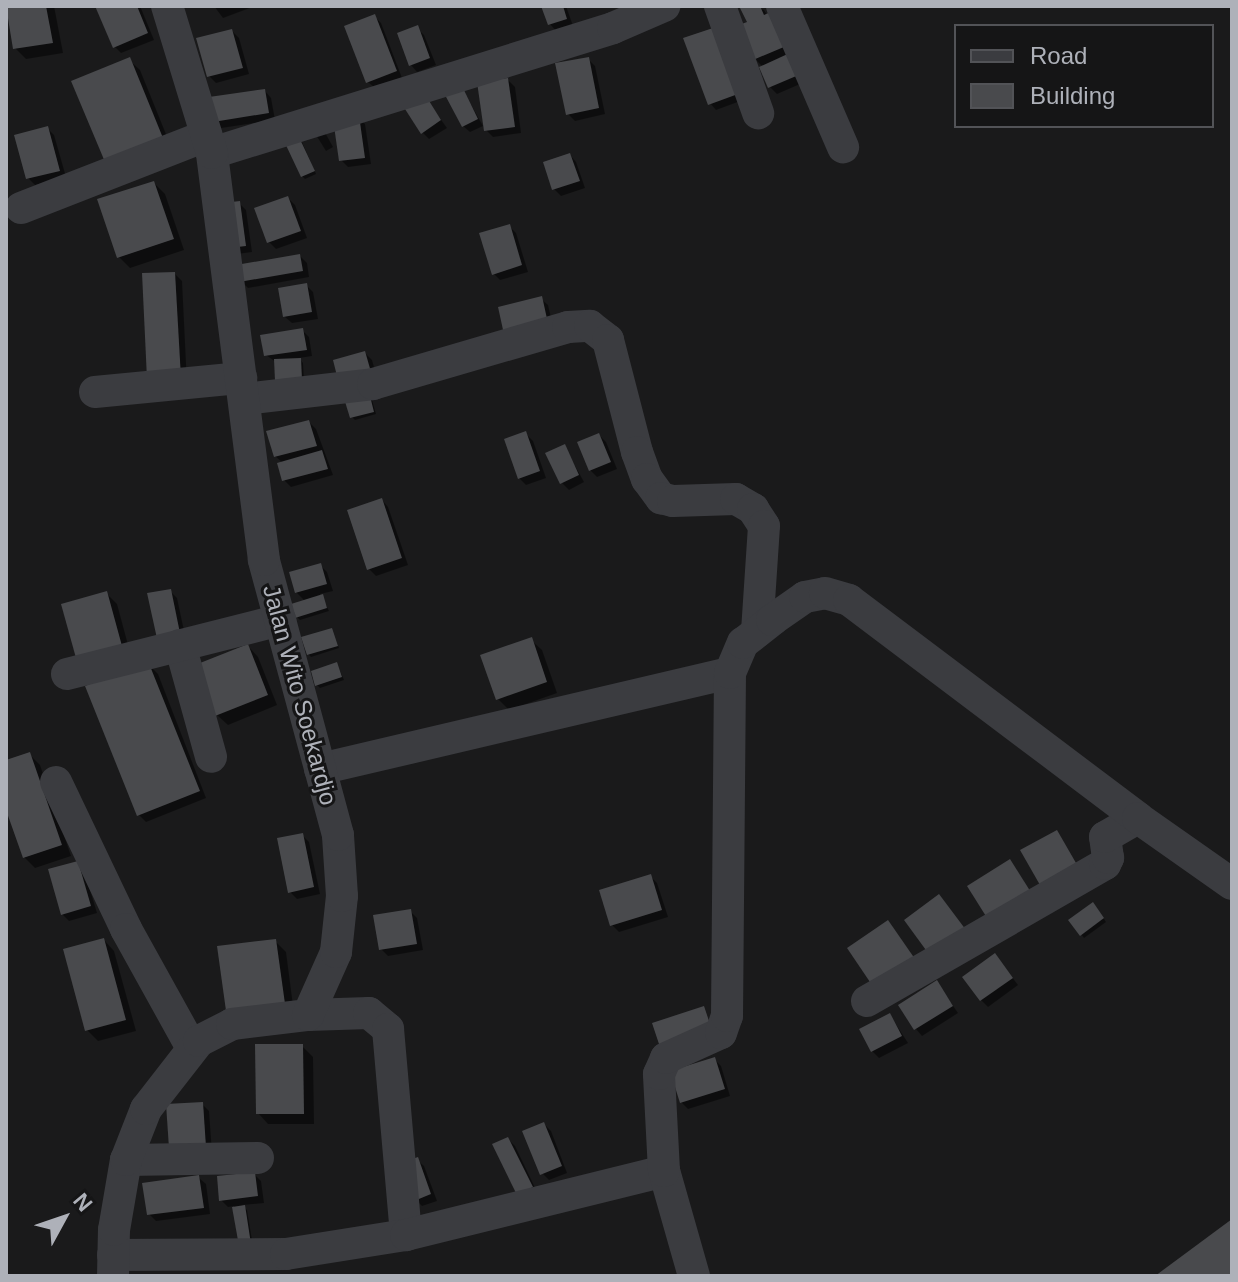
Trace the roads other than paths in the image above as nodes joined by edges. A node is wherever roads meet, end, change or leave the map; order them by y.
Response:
1 (167, 6) edge
2 (664, 6) edge
3 (720, 6) edge
4 (782, 6) edge
5 (758, 113) dead end
6 (209, 145) junction
7 (843, 147) dead end
8 (21, 208) dead end
9 (242, 389) junction
10 (95, 392) dead end
11 (280, 620) junction
12 (757, 632) junction
13 (180, 645) junction
14 (730, 673) junction
15 (67, 674) dead end
16 (211, 757) dead end
17 (320, 769) junction
18 (56, 782) dead end
19 (1138, 818) junction
20 (1232, 884) edge
21 (867, 1001) dead end
22 (308, 1015) junction
23 (192, 1048) junction
24 (258, 1158) dead end
25 (126, 1160) junction
26 (664, 1171) junction
27 (406, 1235) junction
28 (113, 1265) edge
29 (694, 1276) edge

1 - 6 street, Jalan Wito Soekardjo
2 - 6 street
3 - 5 street
4 - 7 street
6 - 8 street
6 - 9 street, Jalan Wito Soekardjo
9 - 10 street
9 - 11 street, Jalan Wito Soekardjo
9 - 12 street
11 - 13 street
11 - 17 street, Jalan Wito Soekardjo
12 - 14 street
12 - 19 street
13 - 15 street
13 - 16 street
14 - 17 street
14 - 26 street
17 - 22 street, Jalan Wito Soekardjo
18 - 23 street
19 - 20 street
19 - 21 street
22 - 23 street
22 - 27 street
23 - 25 street
24 - 25 street
25 - 28 street
26 - 27 street
26 - 29 street
27 - 28 street

